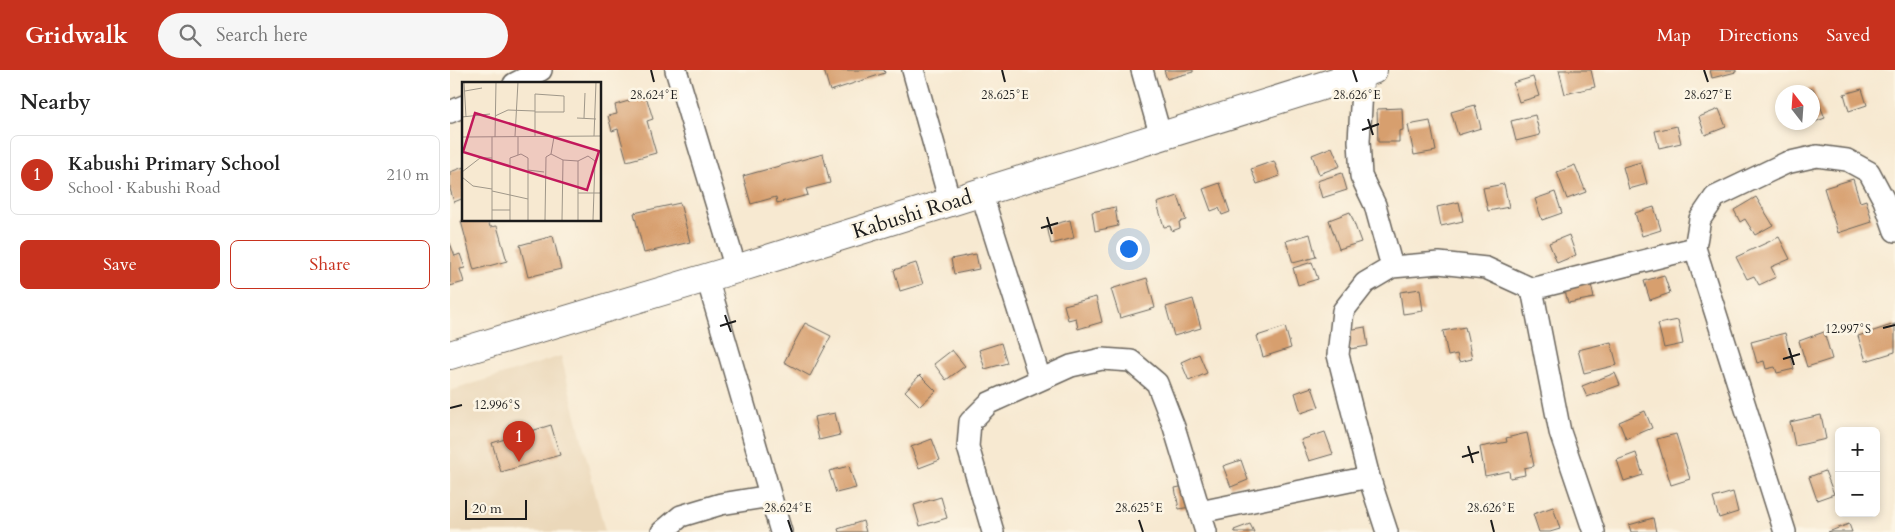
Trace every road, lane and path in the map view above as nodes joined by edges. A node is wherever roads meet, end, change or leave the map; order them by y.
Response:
1 (541, 70) edge
2 (676, 70) edge
3 (913, 70) edge
4 (1142, 70) edge
5 (1368, 72) edge
6 (518, 82) edge
7 (462, 107) edge
8 (450, 112) edge
9 (1162, 138) junction
10 (980, 192) junction
11 (950, 202) junction
12 (1895, 231) edge
13 (1695, 248) junction
14 (1392, 267) junction
15 (736, 270) junction
16 (707, 278) junction
17 (1532, 290) junction
18 (450, 355) edge
19 (1040, 379) junction
20 (1369, 477) junction
21 (770, 496) junction
22 (1203, 522) edge
23 (662, 532) edge
24 (781, 532) edge
25 (993, 532) edge
26 (1387, 532) edge
27 (1594, 532) edge
28 (1786, 532) edge

1 - 6 street
2 - 15 street
3 - 11 street
4 - 9 street
5 - 9 main road, Kabushi Road
5 - 14 street
7 - 8 street
9 - 10 main road, Kabushi Road
10 - 11 main road, Kabushi Road
10 - 19 street
11 - 15 main road, Kabushi Road
12 - 13 street
13 - 17 street
13 - 28 street
14 - 17 street
14 - 20 street
15 - 16 main road, Kabushi Road
16 - 18 main road, Kabushi Road
16 - 21 street
17 - 27 street
19 - 22 street
19 - 25 street
20 - 22 street
20 - 26 street
21 - 23 street
21 - 24 street

